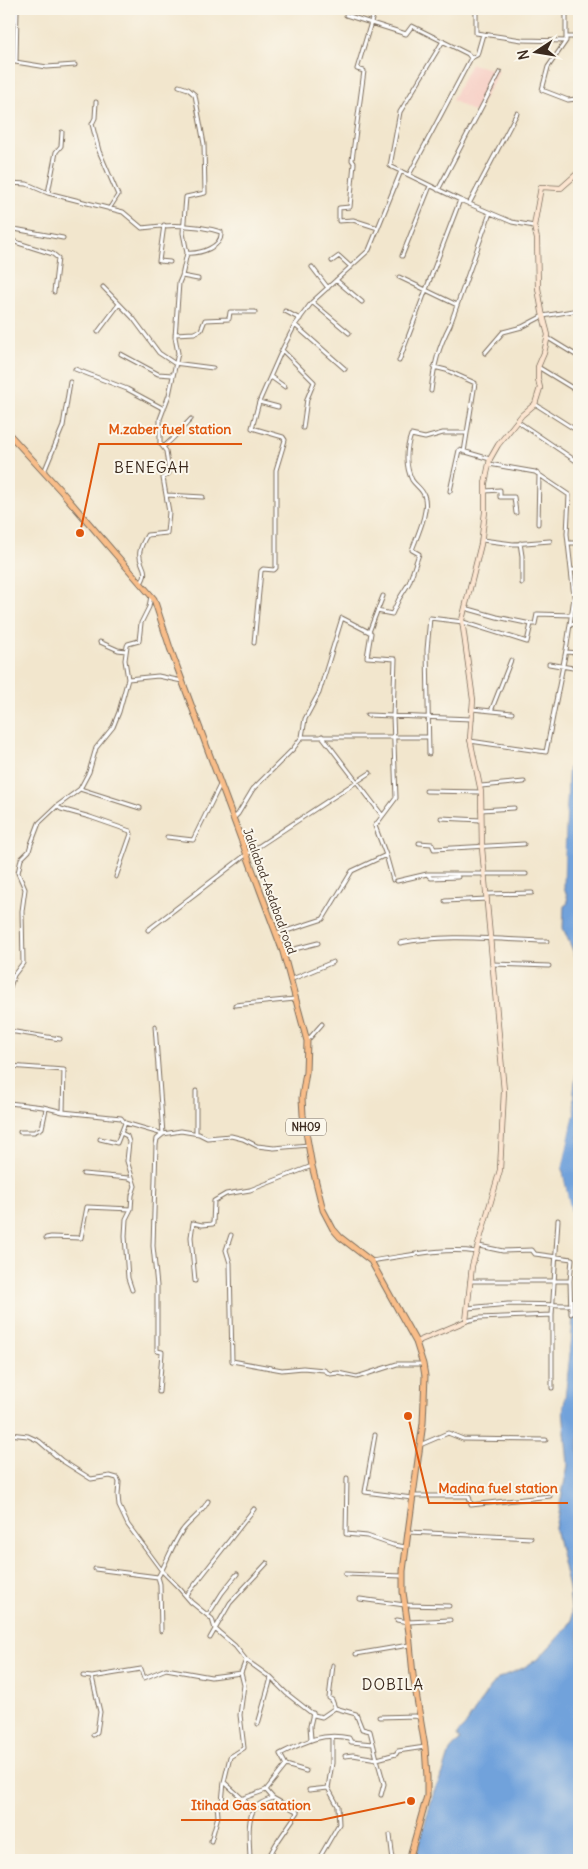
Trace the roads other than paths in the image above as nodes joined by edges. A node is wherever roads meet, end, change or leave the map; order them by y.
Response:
1 (17, 9) edge
2 (375, 9) edge
3 (476, 9) edge
4 (566, 9) edge
5 (346, 15) dead end
6 (371, 23) junction
7 (483, 34) junction
8 (579, 37) edge
9 (566, 39) junction
10 (443, 41) junction
11 (471, 58) junction
12 (9, 61) edge
13 (16, 62) junction
14 (75, 65) dead end
15 (500, 72) dead end
16 (178, 86) dead end
17 (96, 102) dead end
18 (579, 102) edge
19 (517, 113) dead end
20 (62, 132) dead end
21 (401, 171) junction
22 (579, 172) edge
23 (408, 175) junction
24 (10, 183) edge
25 (430, 186) junction
26 (438, 190) junction
27 (48, 192) junction
28 (460, 200) junction
29 (469, 204) junction
30 (109, 209) junction
31 (490, 213) junction
32 (164, 225) junction
33 (183, 225) junction
34 (534, 226) junction
35 (10, 228) edge
36 (378, 228) junction
37 (9, 233) edge
38 (63, 238) dead end
39 (9, 240) edge
40 (187, 253) junction
41 (402, 256) dead end
42 (332, 260) dead end
43 (170, 262) dead end
44 (312, 267) dead end
45 (351, 267) junction
46 (182, 276) junction
47 (399, 278) dead end
48 (198, 279) dead end
49 (336, 280) junction
50 (103, 287) dead end
51 (328, 288) junction
52 (426, 290) junction
53 (54, 292) dead end
54 (312, 302) junction
55 (362, 302) dead end
56 (119, 304) junction
57 (457, 305) junction
58 (579, 310) edge
59 (284, 311) dead end
60 (255, 312) dead end
61 (543, 316) junction
62 (300, 319) junction
63 (295, 325) junction
64 (98, 332) dead end
65 (349, 333) dead end
66 (175, 334) junction
67 (548, 338) junction
68 (282, 350) junction
69 (485, 352) dead end
70 (121, 354) dead end
71 (579, 357) edge
72 (399, 360) dead end
73 (174, 363) junction
74 (434, 367) junction
75 (538, 367) junction
76 (213, 368) dead end
77 (75, 369) dead end
78 (345, 370) dead end
79 (172, 375) junction
80 (271, 377) junction
81 (70, 382) dead end
82 (285, 387) dead end
83 (431, 392) dead end
84 (579, 392) edge
85 (259, 402) junction
86 (535, 404) junction
87 (278, 407) dead end
88 (164, 409) junction
89 (191, 419) dead end
90 (517, 421) junction
91 (303, 428) dead end
92 (579, 432) edge
93 (467, 433) junction
94 (9, 434) edge
95 (163, 447) junction
96 (464, 452) junction
97 (490, 461) junction
98 (579, 463) edge
99 (44, 472) junction
100 (539, 475) junction
101 (450, 491) dead end
102 (485, 491) junction
103 (167, 495) junction
104 (204, 497) dead end
105 (516, 513) dead end
106 (538, 524) dead end
107 (482, 540) junction
108 (550, 541) dead end
109 (520, 543) junction
110 (568, 543) junction
111 (579, 543) edge
112 (571, 570) junction
113 (579, 570) edge
114 (140, 583) junction
115 (522, 583) dead end
116 (151, 595) junction
117 (383, 596) dead end
118 (574, 597) junction
119 (579, 597) edge
120 (465, 608) junction
121 (377, 611) junction
122 (572, 615) junction
123 (462, 622) junction
124 (531, 624) junction
125 (570, 624) junction
126 (579, 625) edge
127 (369, 632) junction
128 (100, 642) dead end
129 (254, 644) dead end
130 (126, 650) junction
131 (566, 652) junction
132 (579, 653) edge
133 (511, 660) dead end
134 (549, 664) dead end
135 (563, 667) junction
136 (579, 669) edge
137 (128, 679) junction
138 (183, 682) junction
139 (472, 709) junction
140 (491, 711) junction
141 (512, 713) dead end
142 (366, 715) dead end
143 (393, 716) junction
144 (428, 717) junction
145 (472, 719) junction
146 (322, 736) junction
147 (394, 737) junction
148 (428, 737) junction
149 (302, 738) junction
150 (470, 741) junction
151 (429, 754) dead end
152 (370, 773) dead end
153 (356, 781) junction
154 (524, 782) dead end
155 (220, 784) junction
156 (80, 789) junction
157 (481, 789) junction
158 (426, 791) dead end
159 (57, 806) junction
160 (140, 808) dead end
161 (514, 808) dead end
162 (481, 810) junction
163 (382, 815) junction
164 (234, 818) junction
165 (441, 818) dead end
166 (481, 820) junction
167 (167, 837) dead end
168 (419, 843) dead end
169 (524, 844) dead end
170 (482, 848) junction
171 (247, 854) junction
172 (386, 855) junction
173 (485, 875) junction
174 (116, 877) dead end
175 (532, 893) dead end
176 (487, 896) junction
177 (445, 901) dead end
178 (148, 930) dead end
179 (277, 934) junction
180 (490, 939) junction
181 (547, 941) dead end
182 (318, 943) dead end
183 (400, 943) dead end
184 (283, 952) junction
185 (333, 962) dead end
186 (492, 964) junction
187 (549, 966) dead end
188 (290, 980) junction
189 (10, 984) edge
190 (9, 990) edge
191 (295, 999) junction
192 (235, 1005) dead end
193 (322, 1024) dead end
194 (155, 1026) dead end
195 (9, 1031) edge
196 (60, 1039) dead end
197 (307, 1041) junction
198 (9, 1066) edge
199 (196, 1091) dead end
200 (9, 1103) edge
201 (46, 1109) junction
202 (63, 1112) junction
203 (125, 1123) junction
204 (20, 1132) dead end
205 (121, 1133) junction
206 (162, 1134) junction
207 (196, 1134) junction
208 (100, 1139) dead end
209 (309, 1145) junction
210 (312, 1166) junction
211 (83, 1174) dead end
212 (134, 1180) junction
213 (131, 1209) junction
214 (558, 1220) dead end
215 (231, 1236) dead end
216 (46, 1238) dead end
217 (478, 1249) junction
218 (555, 1256) junction
219 (371, 1261) junction
220 (554, 1280) junction
221 (195, 1281) dead end
222 (470, 1281) junction
223 (570, 1281) junction
224 (132, 1290) dead end
225 (553, 1304) junction
226 (568, 1305) dead end
227 (467, 1308) junction
228 (571, 1314) dead end
229 (552, 1315) junction
230 (466, 1321) junction
231 (416, 1342) junction
232 (423, 1364) junction
233 (552, 1388) dead end
234 (159, 1392) dead end
235 (9, 1434) edge
236 (375, 1435) dead end
237 (546, 1440) dead end
238 (420, 1446) junction
239 (347, 1478) dead end
240 (550, 1496) dead end
241 (412, 1497) junction
242 (208, 1501) dead end
243 (254, 1509) dead end
244 (408, 1532) junction
245 (531, 1538) dead end
246 (406, 1547) junction
247 (267, 1563) dead end
248 (94, 1569) dead end
249 (162, 1571) junction
250 (237, 1574) dead end
251 (345, 1574) dead end
252 (403, 1576) junction
253 (158, 1577) junction
254 (186, 1596) junction
255 (360, 1599) dead end
256 (405, 1605) junction
257 (449, 1606) dead end
258 (208, 1615) junction
259 (397, 1620) dead end
260 (450, 1620) dead end
261 (408, 1622) junction
262 (215, 1629) junction
263 (161, 1631) dead end
264 (210, 1638) dead end
265 (409, 1645) junction
266 (356, 1654) dead end
267 (246, 1660) junction
268 (334, 1665) dead end
269 (241, 1673) junction
270 (83, 1676) dead end
271 (92, 1677) junction
272 (271, 1678) junction
273 (335, 1708) junction
274 (313, 1713) junction
275 (379, 1717) dead end
276 (421, 1718) junction
277 (258, 1724) dead end
278 (93, 1735) dead end
279 (332, 1737) junction
280 (311, 1739) junction
281 (373, 1744) junction
282 (425, 1747) junction
283 (345, 1756) dead end
284 (377, 1759) junction
285 (286, 1764) junction
286 (306, 1771) dead end
287 (224, 1782) junction
288 (328, 1788) junction
289 (266, 1790) junction
290 (309, 1790) dead end
291 (381, 1795) dead end
292 (244, 1798) junction
293 (273, 1798) junction
294 (254, 1808) junction
295 (390, 1835) dead end
296 (211, 1841) dead end
297 (579, 1857) edge
298 (250, 1860) edge
299 (267, 1860) edge
300 (318, 1860) edge
301 (393, 1860) edge
302 (409, 1860) edge
303 (576, 1860) edge

1 - 13 street
2 - 6 street
3 - 7 street
4 - 9 street
5 - 6 street
6 - 10 street
6 - 36 street
7 - 9 street
7 - 11 street
8 - 9 street
9 - 18 street
10 - 11 street
10 - 21 street
11 - 23 street
12 - 13 street
13 - 14 street
15 - 26 street
16 - 33 street
17 - 30 street
19 - 29 street
20 - 27 street
21 - 23 street
21 - 36 street
22 - 34 street
23 - 25 street
24 - 27 street
24 - 35 street
25 - 26 street
25 - 41 street
26 - 28 street
27 - 30 street
28 - 29 street
28 - 52 street
29 - 31 street
30 - 32 street
31 - 34 street
31 - 57 street
32 - 33 street
32 - 43 street
33 - 40 street
33 - 40 street
34 - 61 street
35 - 37 street
35 - 38 street
36 - 45 street
39 - 53 street
40 - 46 street
42 - 45 street
44 - 51 street
45 - 49 street
46 - 48 street
46 - 66 street
47 - 52 street
49 - 51 street
49 - 55 street
50 - 56 street
51 - 54 street
52 - 57 street
52 - 72 street
54 - 62 street
54 - 65 street
56 - 64 street
56 - 73 street
57 - 74 street
58 - 61 street
59 - 62 street
60 - 66 street
61 - 67 street
61 - 69 street
62 - 63 street
63 - 68 street
63 - 78 street
66 - 73 street
67 - 71 street
67 - 75 street
68 - 80 street
68 - 91 street
70 - 79 street
73 - 76 street
73 - 79 street
74 - 83 street
74 - 93 street
75 - 84 street
75 - 86 street
77 - 88 street
79 - 88 street
80 - 82 street
80 - 85 street
81 - 99 street
85 - 87 street
85 - 129 street
86 - 90 street
86 - 92 street
88 - 95 street
89 - 95 street
90 - 97 street
90 - 98 street
93 - 96 street
93 - 121 street
94 - 99 main road, Jalalabad-Asdabad road / NH09
95 - 103 street
96 - 97 street
96 - 101 street
97 - 100 street
97 - 102 street
99 - 114 main road, Jalalabad-Asdabad road / NH09
100 - 106 street
100 - 110 street
102 - 105 street
102 - 107 street
103 - 104 street
103 - 114 street
107 - 109 street
107 - 120 street
108 - 109 street
109 - 115 street
110 - 111 street
110 - 112 street
112 - 113 street
112 - 118 street
114 - 116 main road, Jalalabad-Asdabad road / NH09
116 - 130 street
116 - 138 main road, Jalalabad-Asdabad road / NH09
117 - 121 street
118 - 119 street
118 - 122 street
120 - 123 street
120 - 124 street
121 - 127 street
122 - 124 street
122 - 125 street
123 - 124 street
123 - 139 street
123 - 144 street
125 - 126 street
125 - 131 street
127 - 143 street
127 - 149 street
128 - 130 street
130 - 137 street
131 - 132 street
131 - 135 street
133 - 140 street
134 - 135 street
135 - 136 street
135 - 150 street
137 - 138 street
137 - 156 street
138 - 155 main road, Jalalabad-Asdabad road / NH09
139 - 140 street
139 - 145 street
140 - 141 street
142 - 143 street
143 - 144 street
143 - 147 street
144 - 145 street
144 - 148 street
145 - 150 street
146 - 147 street
146 - 149 street
146 - 153 street
147 - 148 street
147 - 163 street
148 - 151 street
149 - 164 street
150 - 157 street
152 - 153 street
153 - 163 street
153 - 171 street
154 - 157 street
155 - 164 main road, Jalalabad-Asdabad road / NH09
155 - 167 street
156 - 159 street
156 - 160 street
157 - 158 street
157 - 162 street
159 - 174 street
159 - 189 street
161 - 162 street
162 - 166 street
163 - 172 street
164 - 171 main road, Jalalabad-Asdabad road / NH09
165 - 166 street
166 - 170 street
168 - 170 street
169 - 170 street
170 - 173 street
171 - 178 street
171 - 179 main road, Jalalabad-Asdabad road / NH09
172 - 173 street
172 - 179 street
173 - 173 street
173 - 176 street
175 - 176 street
176 - 177 street
176 - 180 street
179 - 184 main road, Jalalabad-Asdabad road / NH09
180 - 181 street
180 - 183 street
180 - 186 street
182 - 184 street
184 - 188 main road, Jalalabad-Asdabad road / NH09
185 - 188 street
186 - 187 street
186 - 217 street
188 - 191 main road, Jalalabad-Asdabad road / NH09
189 - 190 street
191 - 192 street
191 - 197 main road, Jalalabad-Asdabad road / NH09
193 - 197 street
194 - 206 street
195 - 196 street
197 - 209 main road, Jalalabad-Asdabad road / NH09
198 - 202 street
199 - 207 street
200 - 201 street
201 - 202 street
201 - 204 street
202 - 203 street
203 - 205 street
203 - 206 street
205 - 208 street
205 - 212 street
206 - 207 street
206 - 234 street
207 - 209 street
209 - 210 main road, Jalalabad-Asdabad road / NH09
210 - 219 main road, Jalalabad-Asdabad road / NH09
210 - 221 street
211 - 212 street
212 - 213 street
213 - 216 street
213 - 224 street
214 - 218 street
215 - 232 street
217 - 218 street
217 - 219 street
217 - 222 street
218 - 220 street
218 - 223 street
219 - 231 main road, Jalalabad-Asdabad road / NH09
220 - 222 street
220 - 223 street
220 - 225 street
222 - 227 street
223 - 228 street
225 - 226 street
225 - 227 street
225 - 229 street
227 - 230 street
229 - 230 street
229 - 233 street
230 - 231 street
231 - 232 main road, Jalalabad-Asdabad road / NH09
232 - 238 main road, Jalalabad-Asdabad road / NH09
235 - 249 street
236 - 241 street
237 - 238 street
238 - 241 main road, Jalalabad-Asdabad road / NH09
239 - 246 street
240 - 241 street
241 - 244 main road, Jalalabad-Asdabad road / NH09
242 - 249 street
243 - 254 street
244 - 245 street
244 - 246 main road, Jalalabad-Asdabad road / NH09
246 - 252 main road, Jalalabad-Asdabad road / NH09
247 - 262 street
248 - 253 street
249 - 253 street
249 - 254 street
250 - 258 street
251 - 252 street
252 - 256 main road, Jalalabad-Asdabad road / NH09
253 - 263 street
254 - 258 street
255 - 256 street
256 - 257 street
256 - 261 main road, Jalalabad-Asdabad road / NH09
258 - 262 street
259 - 261 street
260 - 261 street
261 - 265 main road, Jalalabad-Asdabad road / NH09
262 - 264 street
262 - 267 street
265 - 266 street
265 - 276 main road, Jalalabad-Asdabad road / NH09
267 - 269 street
267 - 272 street
268 - 273 street
269 - 271 street
269 - 287 street
270 - 271 street
271 - 278 street
272 - 274 street
272 - 277 street
273 - 274 street
273 - 281 street
274 - 280 street
275 - 276 street
276 - 282 main road, Jalalabad-Asdabad road / NH09
279 - 280 street
279 - 281 street
279 - 288 street
280 - 285 street
281 - 284 street
282 - 284 street
282 - 302 main road, Jalalabad-Asdabad road / NH09
283 - 284 street
284 - 291 street
285 - 286 street
285 - 289 street
287 - 292 street
287 - 296 street
288 - 290 street
288 - 300 street
289 - 292 street
289 - 293 street
292 - 294 street
293 - 294 street
293 - 299 street
294 - 298 street
295 - 301 street
297 - 303 street

